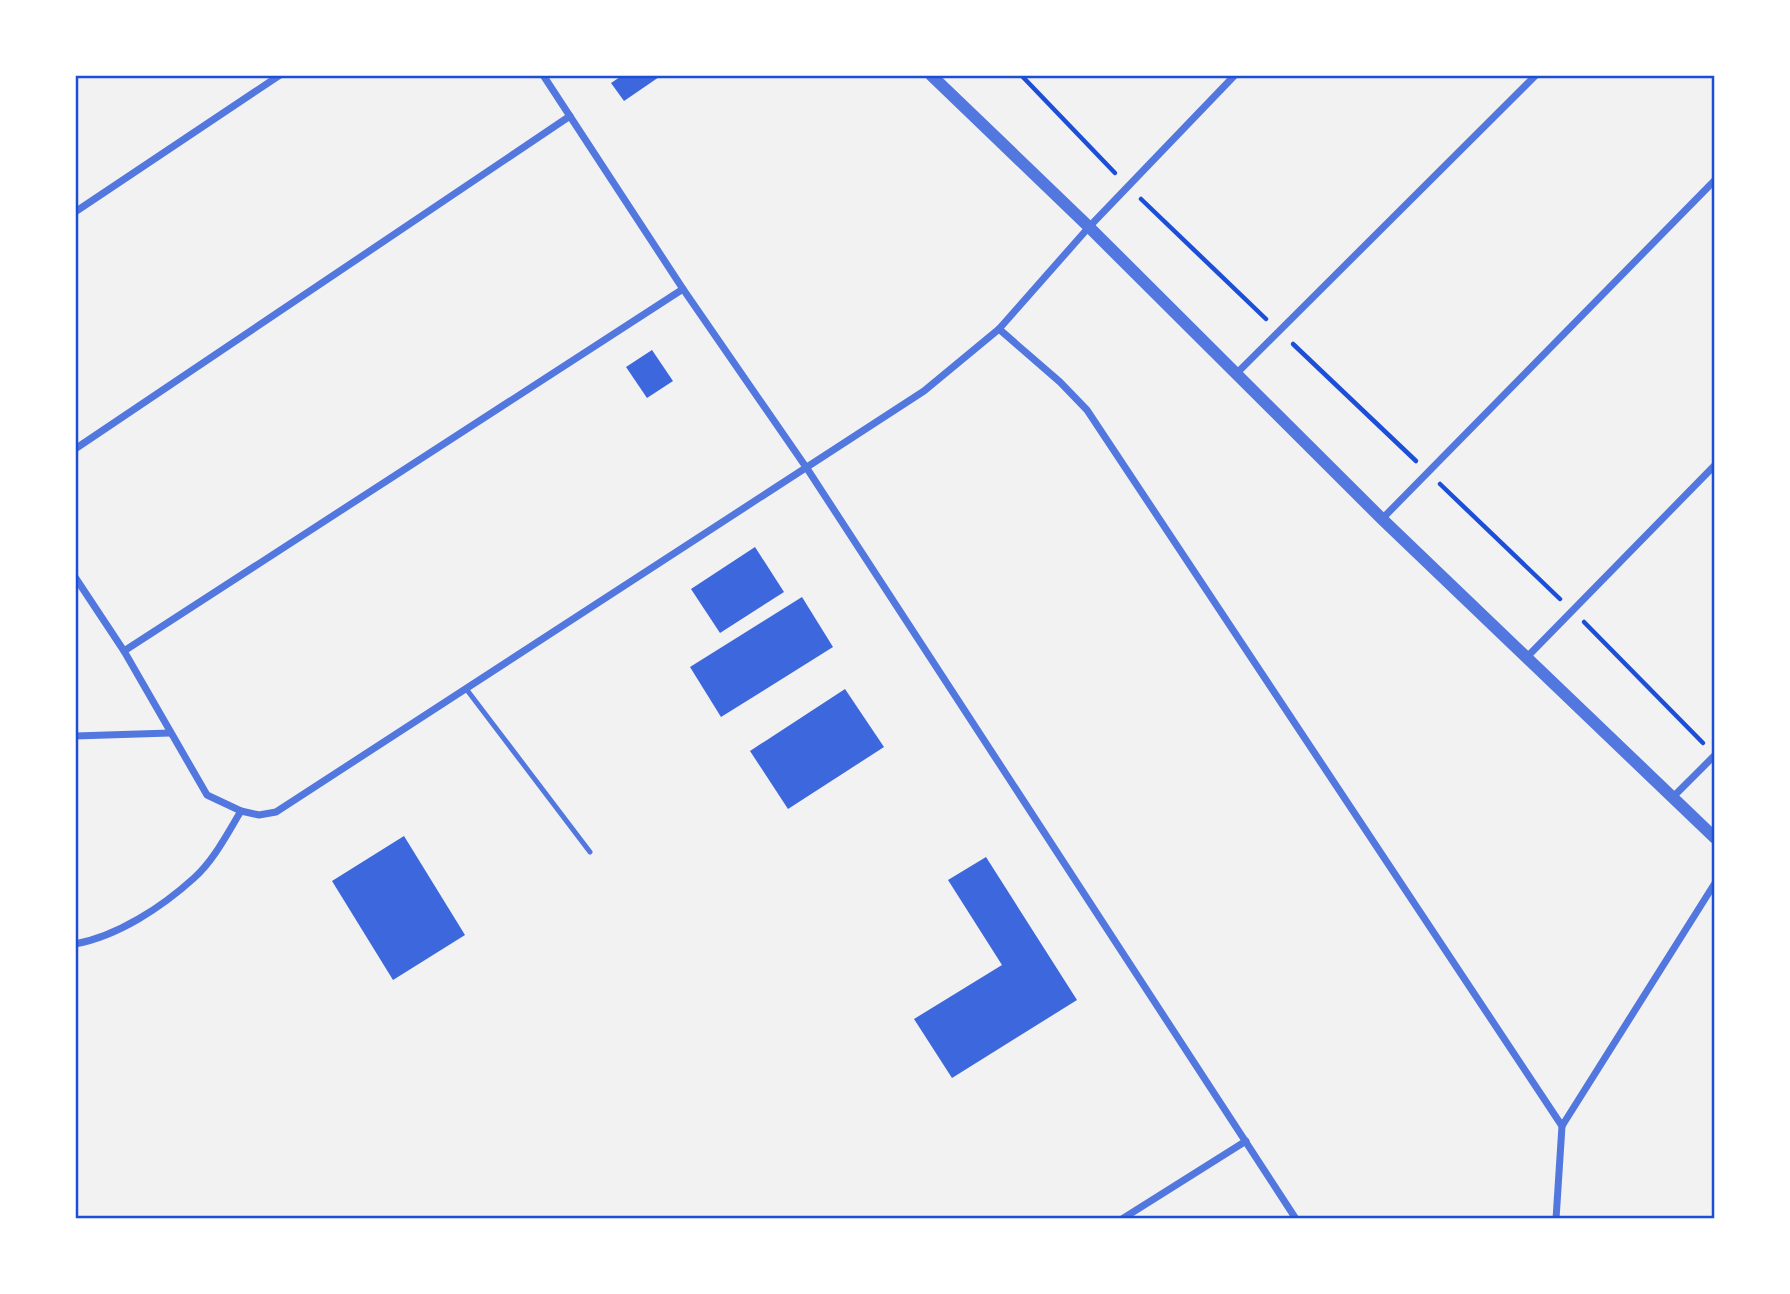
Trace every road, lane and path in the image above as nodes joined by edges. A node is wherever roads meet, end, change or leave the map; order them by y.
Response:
1 (280, 75) edge
2 (543, 75) edge
3 (931, 75) edge
4 (1021, 75) edge
5 (1235, 75) edge
6 (1536, 75) edge
7 (570, 116) junction
8 (1715, 180) edge
9 (1128, 187) junction
10 (75, 212) edge
11 (1089, 227) junction
12 (683, 289) junction
13 (999, 329) junction
14 (1279, 331) junction
15 (1236, 374) junction
16 (75, 449) edge
17 (1715, 465) edge
18 (808, 470) junction
19 (1427, 472) junction
20 (1381, 519) junction
21 (75, 577) edge
22 (1572, 610) junction
23 (124, 652) junction
24 (1528, 656) junction
25 (467, 690) junction
26 (170, 733) junction
27 (75, 736) edge
28 (1705, 745) dead end
29 (1715, 755) edge
30 (1672, 798) junction
31 (241, 811) junction
32 (1715, 838) edge
33 (590, 852) dead end
34 (1715, 883) edge
35 (75, 944) edge
36 (1562, 1126) junction
37 (1246, 1141) junction
38 (1122, 1219) edge
39 (1296, 1219) edge
40 (1556, 1219) edge

1 - 10 street
2 - 7 street
3 - 11 street
4 - 9 path
5 - 9 street
6 - 14 street
7 - 12 street
7 - 16 street
8 - 19 street
9 - 11 street
9 - 14 path
11 - 13 street
11 - 15 street
12 - 18 street
12 - 23 street
13 - 18 street
13 - 36 street
14 - 15 street
14 - 19 path
15 - 20 street
17 - 22 street
18 - 25 street
18 - 37 street
19 - 20 street
19 - 22 path
20 - 24 street
21 - 23 street
22 - 24 street
22 - 28 path
23 - 26 street
24 - 30 street
25 - 31 street
25 - 33 lane
26 - 27 street
26 - 31 street
29 - 30 street
30 - 32 street
31 - 35 street
34 - 36 street
36 - 40 street
37 - 38 street
37 - 39 street

